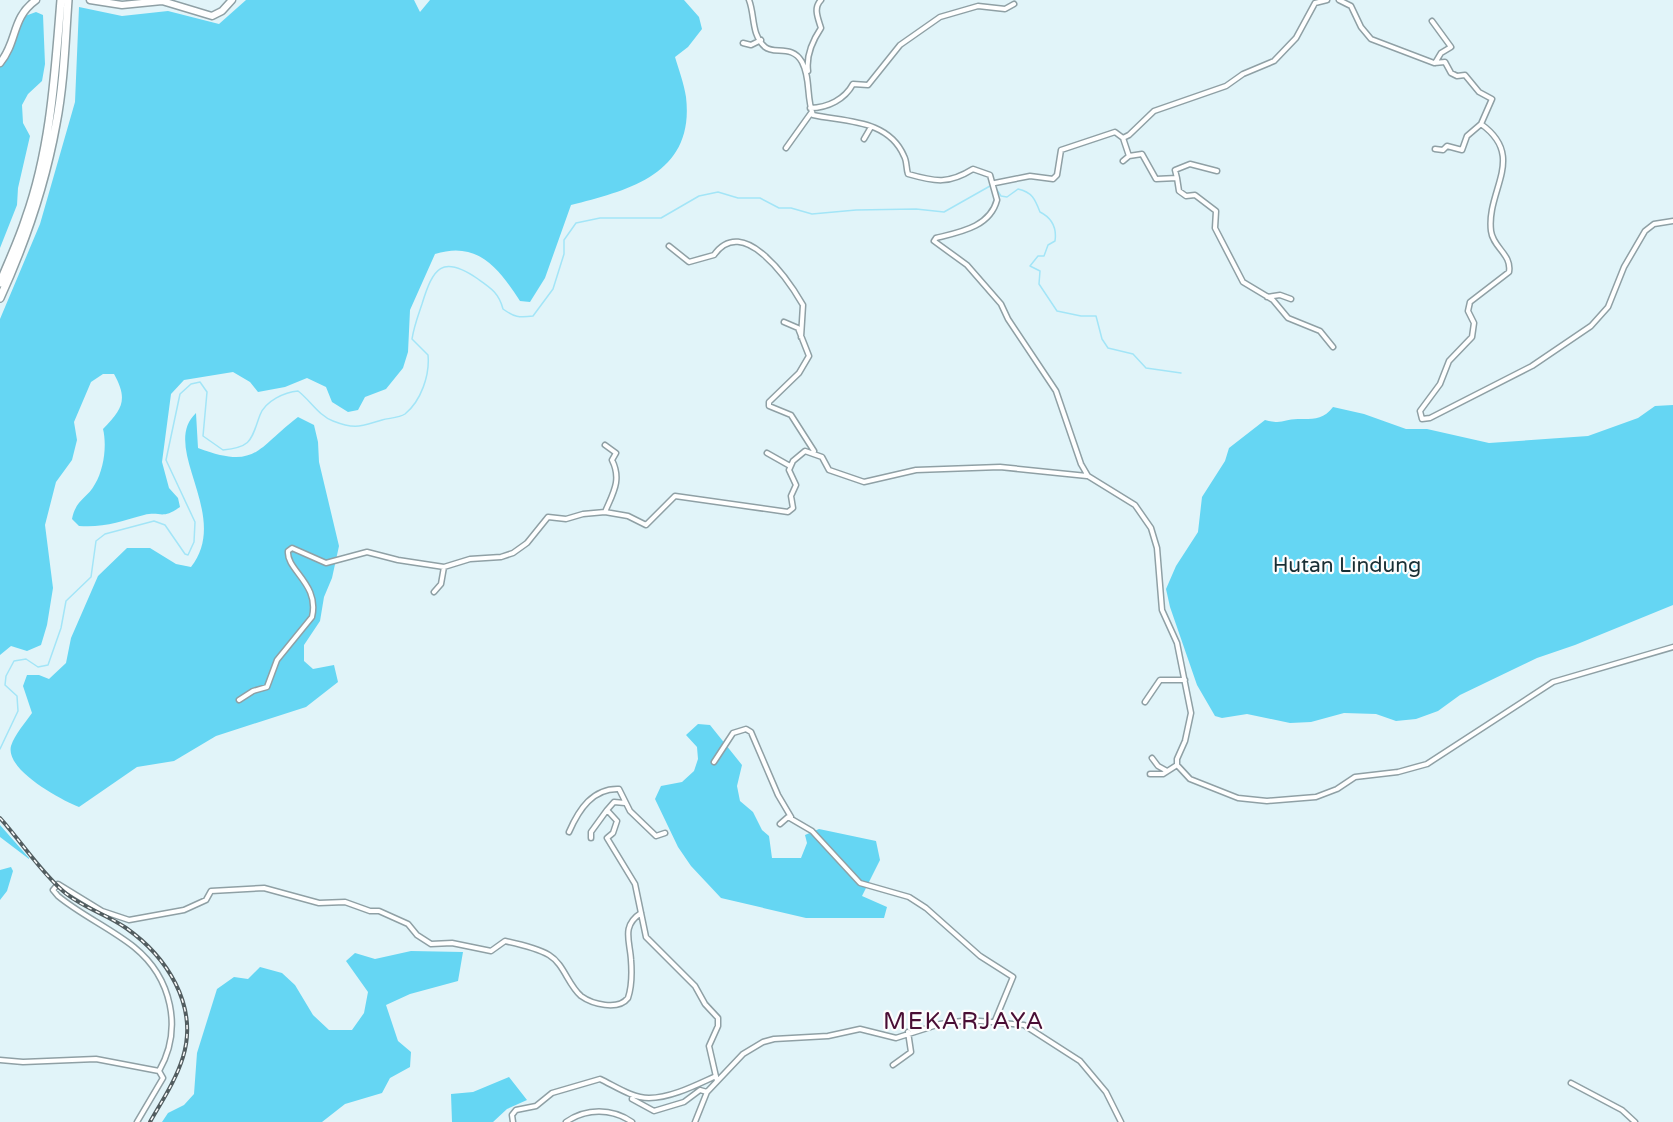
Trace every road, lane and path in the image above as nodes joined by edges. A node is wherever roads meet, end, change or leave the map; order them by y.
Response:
1 (36, 0) edge
2 (61, 0) edge
3 (68, 0) edge
4 (90, 0) edge
5 (232, 0) edge
6 (749, 0) edge
7 (821, 0) edge
8 (1327, 0) edge
9 (1339, 0) edge
10 (1014, 4) dead end
11 (1432, 21) dead end
12 (761, 40) junction
13 (743, 43) dead end
14 (0, 63) edge
15 (1434, 63) junction
16 (808, 75) junction
17 (811, 110) junction
18 (1481, 124) junction
19 (872, 127) junction
20 (1123, 138) junction
21 (864, 140) dead end
22 (786, 148) dead end
23 (1435, 149) dead end
24 (1129, 156) junction
25 (1123, 161) dead end
26 (1217, 171) dead end
27 (1177, 178) junction
28 (996, 188) junction
29 (1673, 222) edge
30 (669, 246) dead end
31 (0, 282) edge
32 (1266, 297) junction
33 (0, 298) edge
34 (1291, 299) dead end
35 (784, 322) dead end
36 (801, 337) junction
37 (1333, 347) dead end
38 (605, 444) dead end
39 (814, 452) junction
40 (767, 453) dead end
41 (790, 466) junction
42 (1088, 476) junction
43 (605, 512) junction
44 (444, 567) junction
45 (434, 592) dead end
46 (1673, 647) edge
47 (1185, 680) junction
48 (239, 700) dead end
49 (1145, 702) dead end
50 (1152, 758) dead end
51 (714, 762) dead end
52 (1177, 765) junction
53 (1167, 771) junction
54 (1150, 774) dead end
55 (626, 805) junction
56 (607, 810) junction
57 (791, 817) junction
58 (780, 824) dead end
59 (569, 832) dead end
60 (665, 833) dead end
61 (591, 838) dead end
62 (640, 913) junction
63 (994, 1023) junction
64 (908, 1032) junction
65 (0, 1060) edge
66 (893, 1065) dead end
67 (159, 1071) junction
68 (716, 1078) junction
69 (1571, 1083) dead end
70 (707, 1092) junction
71 (633, 1095) junction
72 (137, 1122) edge
73 (513, 1122) edge
74 (566, 1122) edge
75 (632, 1122) edge
76 (695, 1122) edge
77 (1121, 1122) edge
78 (1635, 1122) edge

1 - 14 highway
2 - 31 highway
3 - 33 highway
4 - 5 highway
6 - 12 street
7 - 16 street
8 - 20 street
9 - 15 street
10 - 17 street
11 - 15 street
12 - 13 street
12 - 16 street
15 - 18 street
16 - 17 street
17 - 19 street
17 - 22 street
18 - 23 street
18 - 29 street
19 - 21 street
19 - 28 street
20 - 24 street
20 - 28 street
24 - 25 street
24 - 27 street
26 - 27 street
27 - 32 street
28 - 42 street
30 - 36 street
32 - 34 street
32 - 37 street
35 - 36 street
36 - 39 street
38 - 43 street
39 - 41 street
39 - 42 street
40 - 41 street
41 - 43 street
42 - 47 street
43 - 44 street
44 - 45 street
44 - 48 street
46 - 52 street
47 - 49 street
47 - 52 street
50 - 53 street
51 - 57 street
52 - 53 street
53 - 54 street
55 - 56 street
55 - 59 street
55 - 60 street
56 - 61 street
56 - 62 street
57 - 58 street
57 - 63 street
62 - 67 street
62 - 68 street
63 - 64 street
63 - 77 street
64 - 66 street
64 - 68 street
65 - 67 street
67 - 72 street
68 - 70 street
68 - 71 street
69 - 78 street
70 - 71 street
70 - 76 street
71 - 73 street
74 - 75 street

